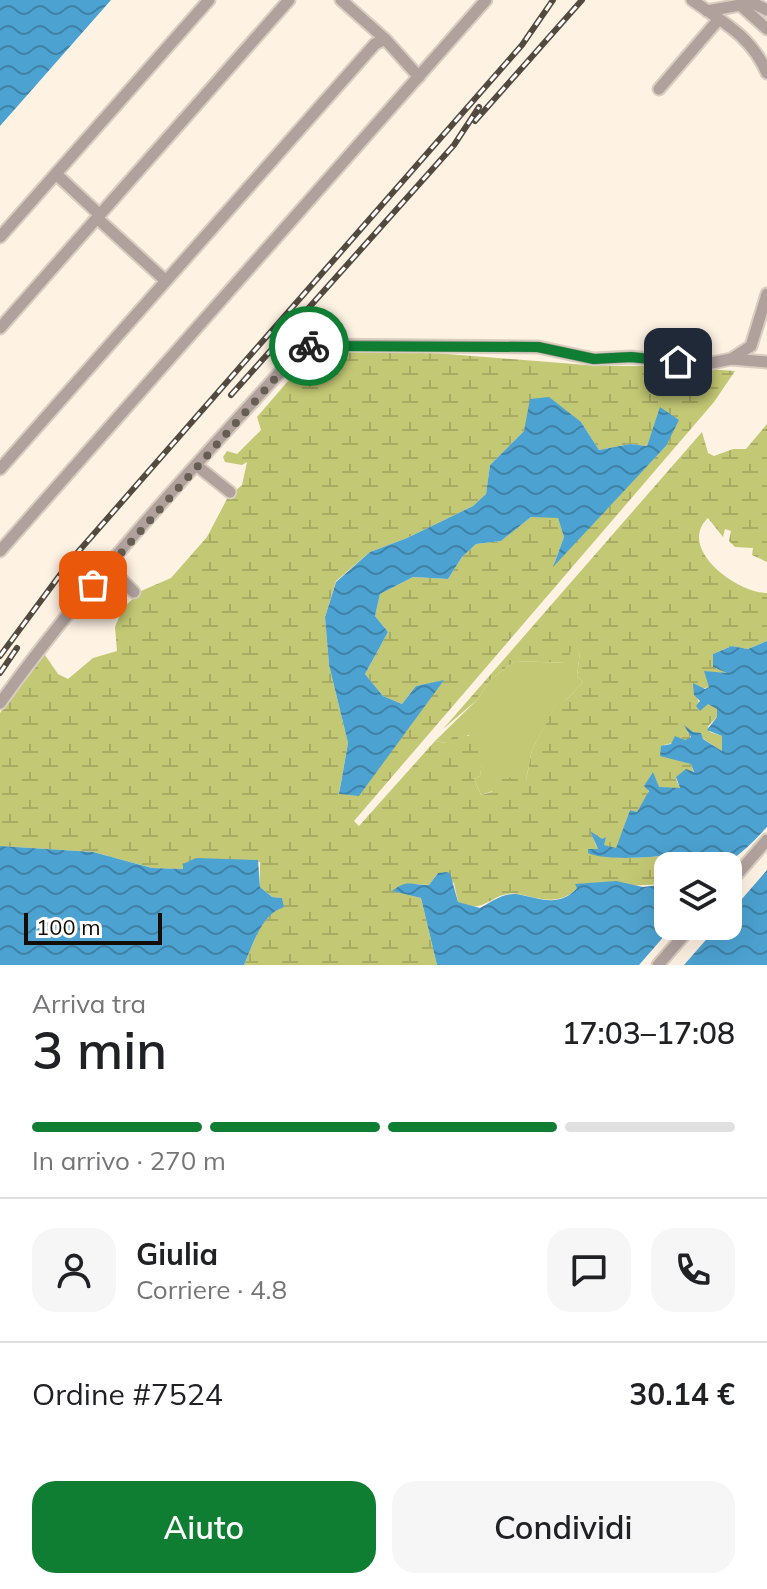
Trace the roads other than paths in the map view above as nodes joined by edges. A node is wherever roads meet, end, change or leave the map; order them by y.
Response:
1 (209, 0) edge
2 (289, 0) edge
3 (341, 0) edge
4 (486, 0) edge
5 (692, 0) edge
6 (740, 5) junction
7 (767, 10) edge
8 (707, 11) junction
9 (719, 19) junction
10 (767, 29) edge
11 (385, 39) junction
12 (763, 54) edge
13 (767, 73) edge
14 (419, 77) junction
15 (659, 89) dead end
16 (56, 174) junction
17 (99, 216) junction
18 (0, 237) edge
19 (166, 281) junction
20 (767, 294) edge
21 (0, 328) edge
22 (731, 359) junction
23 (767, 362) edge
24 (196, 465) junction
25 (0, 469) edge
26 (230, 492) dead end
27 (0, 551) edge
28 (108, 566) junction
29 (134, 592) dead end
30 (0, 703) edge
31 (767, 840) edge
32 (742, 869) edge
33 (680, 940) edge
34 (658, 965) edge

1 - 16 lane
2 - 17 lane
3 - 11 lane
4 - 14 lane
5 - 8 lane
6 - 7 lane
6 - 8 lane
6 - 10 lane
8 - 9 lane
9 - 12 lane
9 - 15 lane
11 - 14 lane
11 - 19 lane
12 - 13 lane
14 - 27 lane
16 - 17 lane
16 - 18 lane
17 - 19 lane
17 - 21 lane
19 - 25 lane
20 - 22 lane
22 - 23 lane
22 - 24 lane
24 - 26 lane
24 - 28 lane
28 - 29 lane
28 - 30 lane
31 - 32 lane
33 - 34 lane

